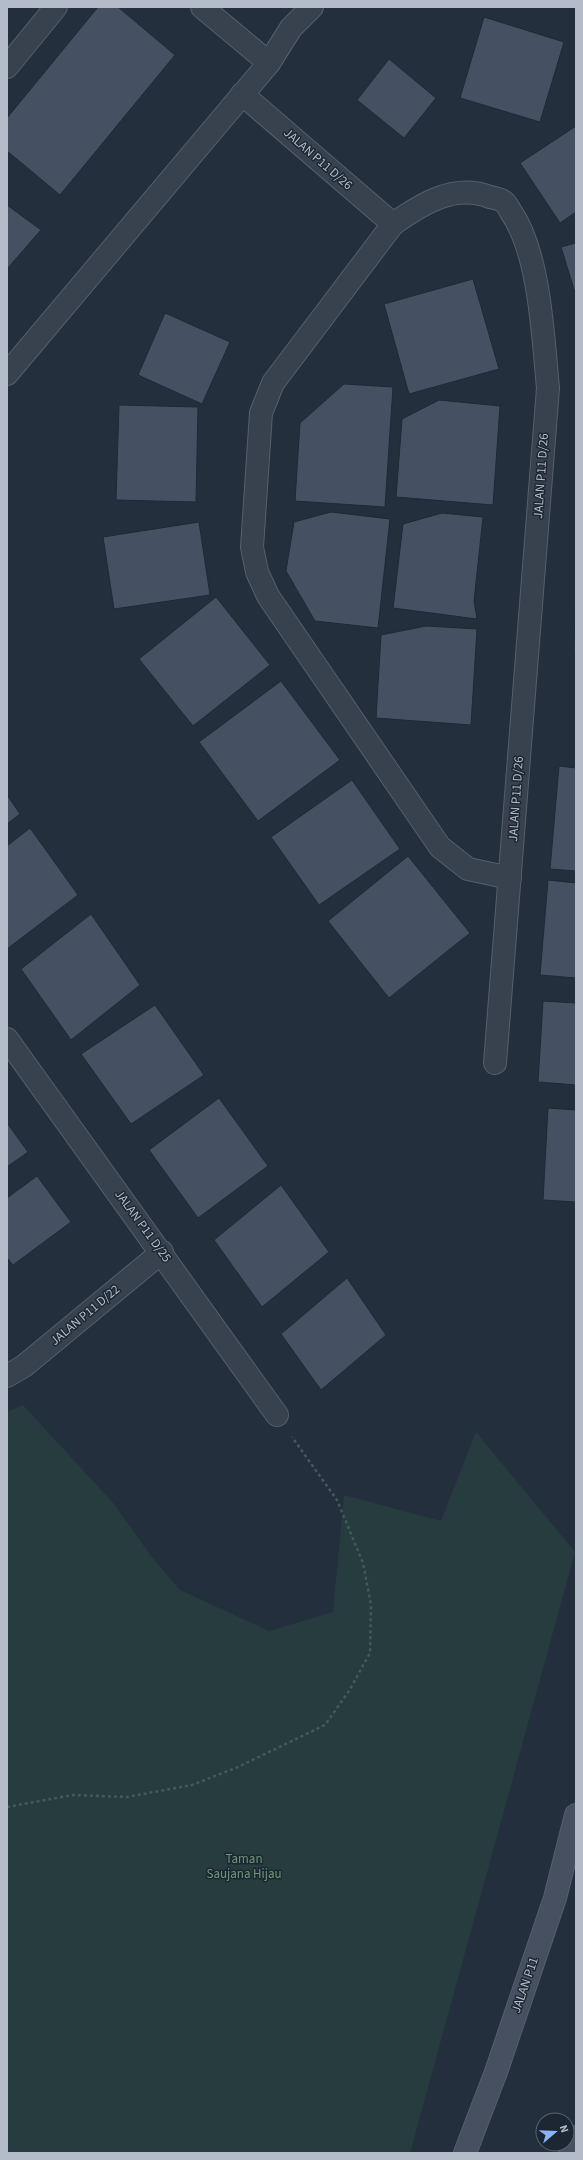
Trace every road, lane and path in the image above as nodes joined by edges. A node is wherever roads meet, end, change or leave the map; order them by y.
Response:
1 (56, 7) edge
2 (202, 7) edge
3 (312, 7) edge
4 (269, 63) junction
5 (7, 67) edge
6 (242, 94) junction
7 (393, 224) junction
8 (7, 374) edge
9 (510, 878) junction
10 (7, 1039) edge
11 (495, 1063) dead end
12 (162, 1252) junction
13 (7, 1376) edge
14 (277, 1415) joint
15 (7, 1807) edge
16 (576, 1815) edge
17 (576, 2137) edge
18 (466, 2153) edge
19 (570, 2153) edge

1 - 5 street
2 - 4 street
3 - 4 street
4 - 6 street
6 - 7 street, JALAN P11 D/26
6 - 8 street
7 - 9 street, JALAN P11 D/26
7 - 9 street, JALAN P11 D/26
9 - 11 street, JALAN P11 D/26
10 - 12 street, JALAN P11 D/25
12 - 13 street, JALAN P11 D/22
12 - 14 street, JALAN P11 D/25
14 - 15 path
16 - 18 main road, JALAN P11
17 - 19 main road

